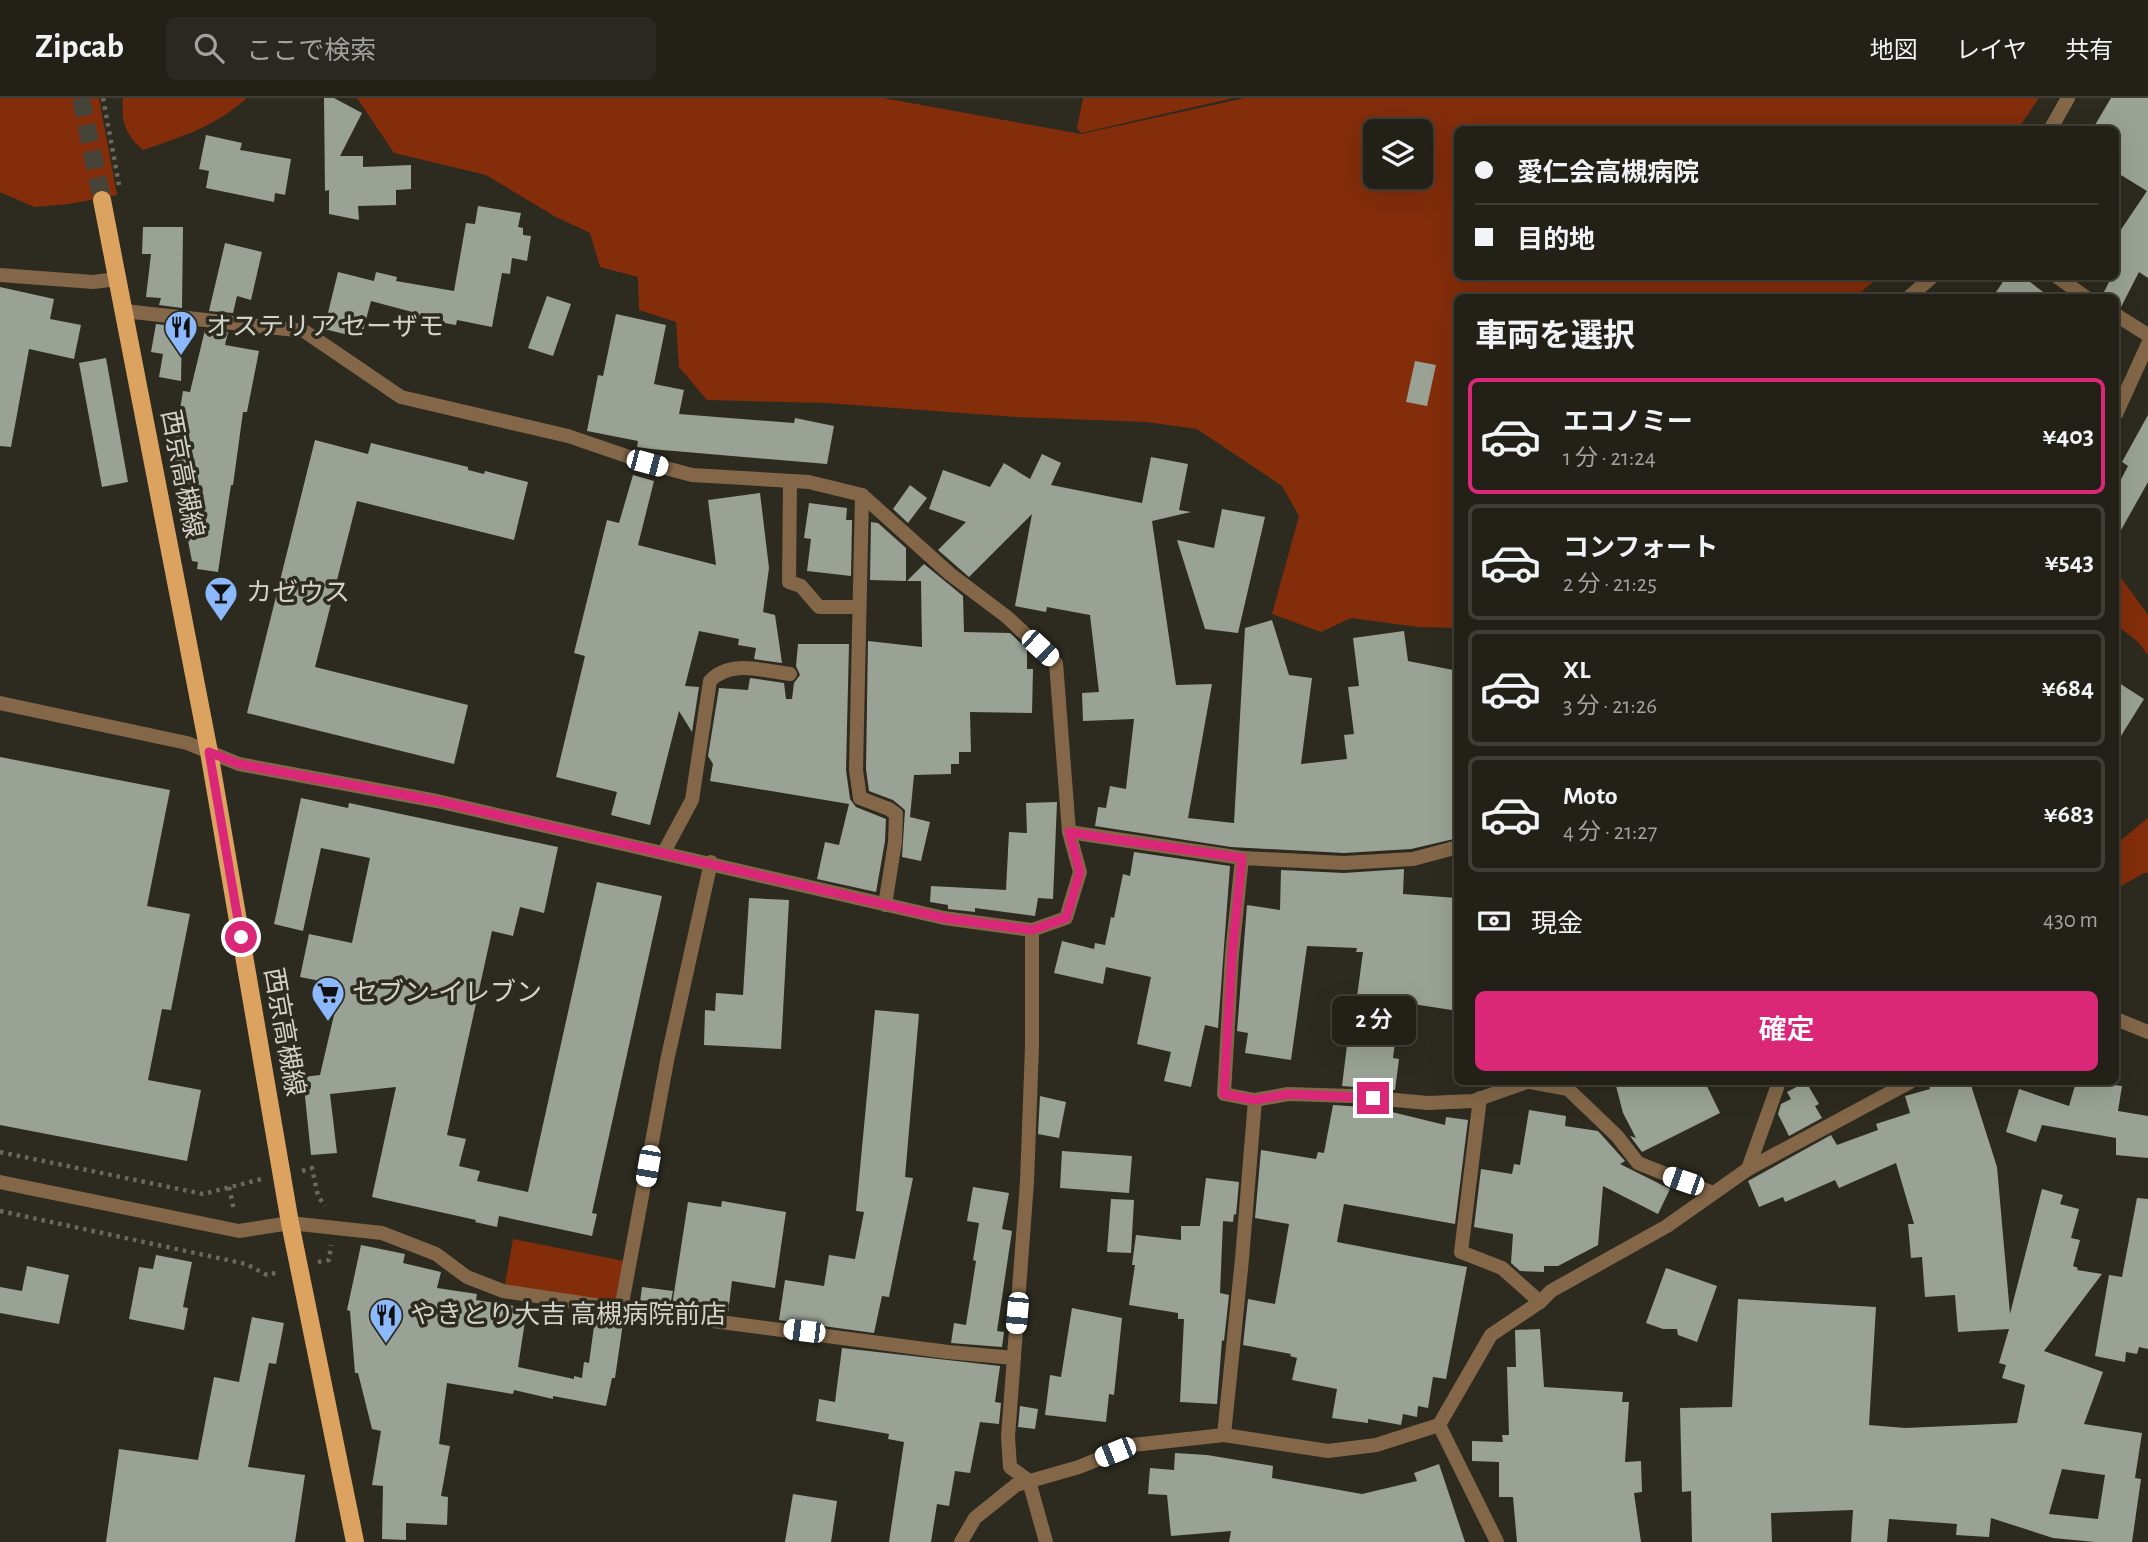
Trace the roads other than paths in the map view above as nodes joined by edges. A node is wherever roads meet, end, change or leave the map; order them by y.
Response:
1 (2068, 98) edge
2 (2052, 126) edge
3 (102, 200) tunnel mouth
4 (0, 275) edge
5 (117, 279) junction
6 (1928, 280) edge
7 (2062, 280) edge
8 (1913, 294) edge
9 (2081, 294) edge
10 (124, 311) junction
11 (2119, 317) edge
12 (2148, 335) edge
13 (2148, 344) edge
14 (2119, 407) edge
15 (790, 481) junction
16 (862, 495) junction
17 (859, 607) junction
18 (790, 674) dead end
19 (0, 703) edge
20 (209, 752) junction
21 (1069, 832) junction
22 (1454, 848) edge
23 (664, 852) junction
24 (1242, 858) junction
25 (711, 863) junction
26 (885, 905) junction
27 (1032, 930) junction
28 (2119, 1020) edge
29 (2148, 1032) edge
30 (1520, 1085) edge
31 (1546, 1085) edge
32 (1778, 1085) edge
33 (1904, 1085) edge
34 (1480, 1098) junction
35 (1255, 1100) junction
36 (1748, 1169) junction
37 (0, 1182) edge
38 (1713, 1193) junction
39 (290, 1223) junction
40 (1540, 1302) junction
41 (621, 1309) junction
42 (1014, 1358) junction
43 (1439, 1425) junction
44 (1224, 1435) junction
45 (1029, 1481) junction
46 (355, 1542) edge
47 (961, 1542) edge
48 (1046, 1542) edge
49 (1497, 1542) edge

1 - 2 street
3 - 5 main road, 西京高槻線
4 - 5 street
5 - 10 main road, 西京高槻線
6 - 8 street
7 - 9 street
10 - 15 street
10 - 20 main road, 西京高槻線
11 - 12 street
13 - 14 street
15 - 16 street
15 - 17 street
16 - 17 street
16 - 21 street
17 - 26 street
18 - 23 street
19 - 20 street
20 - 23 street
20 - 39 main road, 西京高槻線
21 - 24 street
21 - 27 street
22 - 24 street
23 - 25 street
24 - 35 street
25 - 26 street
25 - 41 street
26 - 27 street
27 - 42 street
28 - 29 street
30 - 34 street
31 - 38 street
32 - 36 street
33 - 36 street
34 - 35 street
34 - 40 street
35 - 44 street
36 - 38 street
37 - 39 street
38 - 40 street
39 - 41 street
39 - 46 main road, 西京高槻線
40 - 43 street
41 - 42 street
42 - 45 street
43 - 44 street
43 - 49 street
44 - 45 street
45 - 47 street
45 - 48 street

